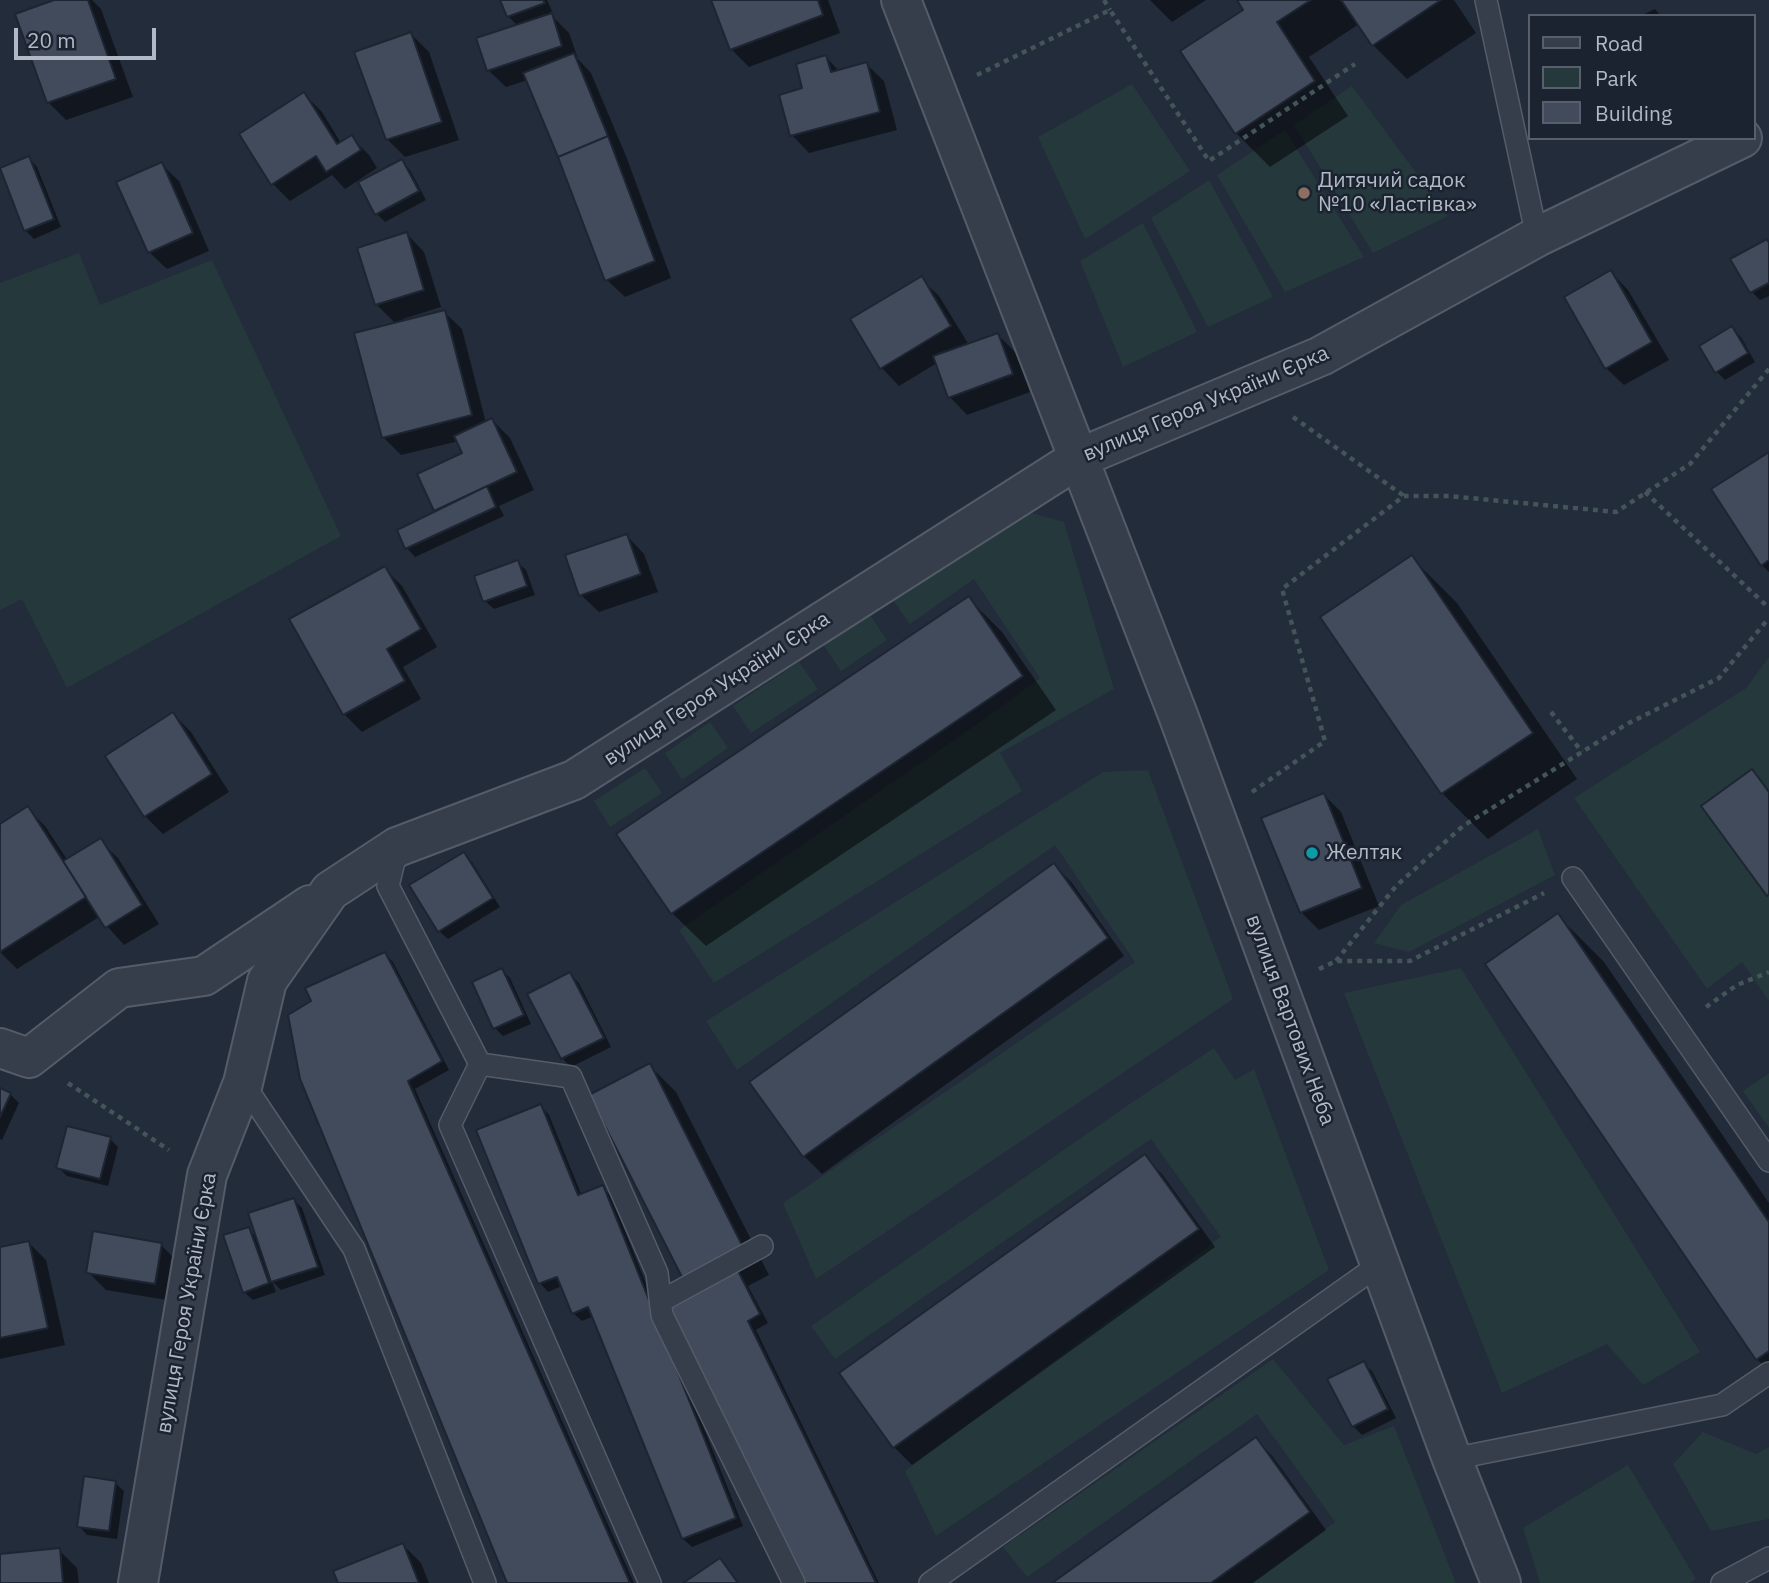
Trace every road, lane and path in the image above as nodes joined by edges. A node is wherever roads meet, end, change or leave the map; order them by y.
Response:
1 (901, 0) edge
2 (1104, 0) edge
3 (1486, 0) edge
4 (1110, 10) junction
5 (1355, 64) dead end
6 (970, 79) dead end
7 (1738, 140) edge
8 (1537, 237) junction
9 (1769, 369) edge
10 (1251, 386) junction
11 (1079, 458) junction
12 (1645, 492) junction
13 (1404, 496) junction
14 (1769, 608) edge
15 (1769, 618) edge
16 (1551, 712) dead end
17 (1582, 752) junction
18 (1245, 797) dead end
19 (397, 847) junction
20 (1573, 878) joint
21 (330, 891) junction
22 (1336, 961) junction
23 (1769, 972) edge
24 (1281, 993) junction
25 (1676, 1027) junction
26 (15, 1053) edge
27 (480, 1064) junction
28 (243, 1083) junction
29 (1769, 1161) edge
30 (207, 1175) junction
31 (762, 1246) dead end
32 (1380, 1264) junction
33 (661, 1301) junction
34 (1769, 1373) edge
35 (1452, 1460) junction
36 (1769, 1558) edge
37 (138, 1583) edge
38 (485, 1583) edge
39 (650, 1583) edge
40 (794, 1583) edge
41 (930, 1583) edge
42 (1501, 1583) edge
43 (1722, 1583) edge

1 - 11 street, вулиця Вартових Неба
2 - 4 path
3 - 8 lane
4 - 5 path
4 - 6 path
7 - 8 street, вулиця Героя України Єрка
8 - 10 street, вулиця Героя України Єрка
9 - 12 path
10 - 11 street, вулиця Героя України Єрка
10 - 13 path
11 - 19 street, вулиця Героя України Єрка
11 - 24 street, вулиця Вартових Неба
12 - 13 path
12 - 14 path
13 - 18 path
15 - 17 path
16 - 17 path
17 - 22 path
19 - 21 street, вулиця Героя України Єрка
19 - 27 lane
20 - 22 path
20 - 25 lane
21 - 26 street
21 - 28 street, вулиця Героя України Єрка
22 - 24 path
23 - 25 path
24 - 32 street, вулиця Вартових Неба
25 - 29 lane
26 - 30 path
27 - 33 lane
27 - 39 lane
28 - 30 street, вулиця Героя України Єрка
28 - 38 lane
30 - 37 street, вулиця Героя України Єрка
31 - 33 lane
32 - 35 street, вулиця Вартових Неба
32 - 41 lane
33 - 40 lane
34 - 35 lane
35 - 42 street, вулиця Вартових Неба
36 - 43 lane

